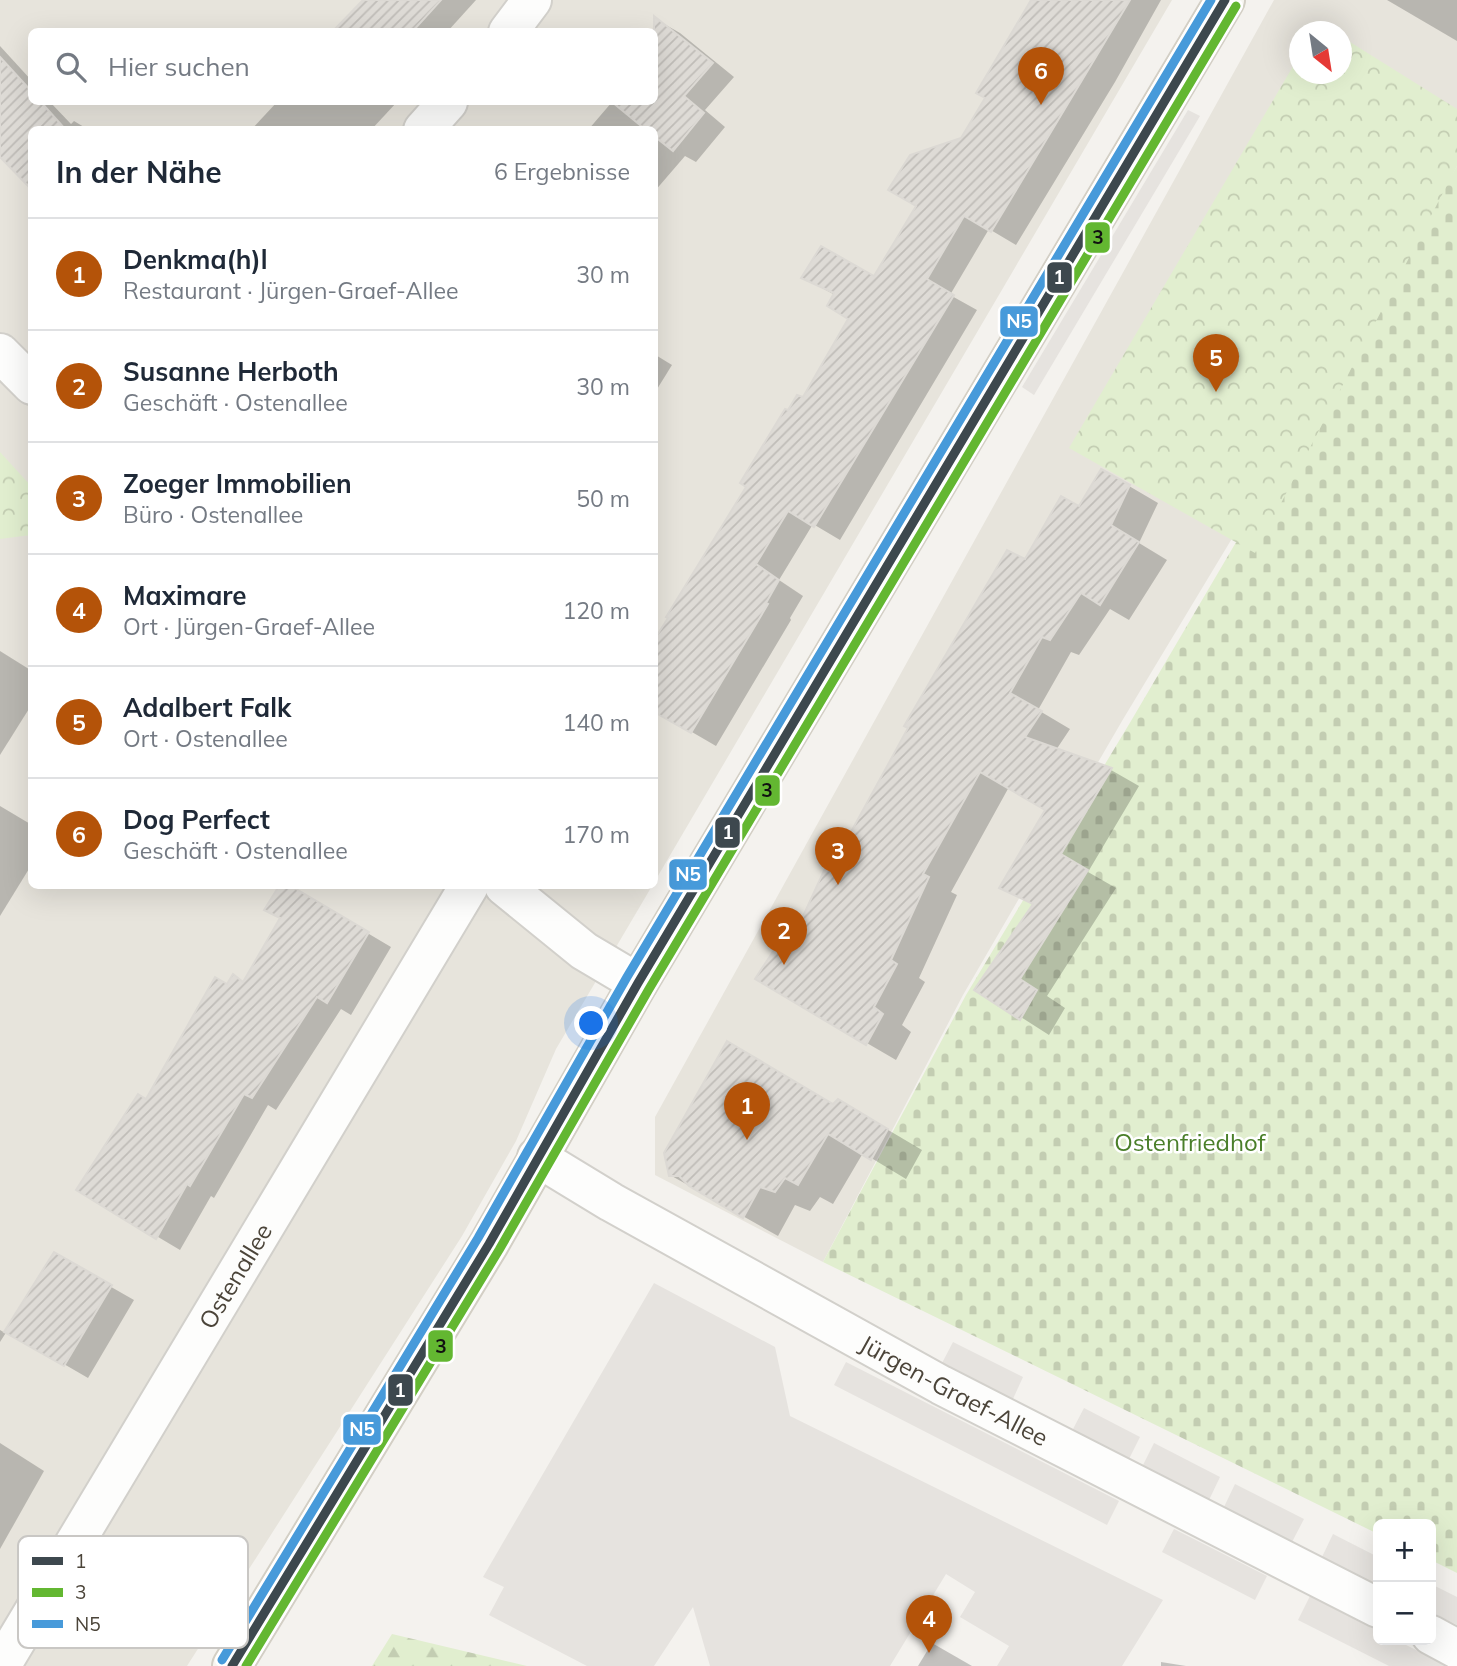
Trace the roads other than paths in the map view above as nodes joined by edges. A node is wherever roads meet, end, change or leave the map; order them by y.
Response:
1 (533, 0) edge
2 (1225, 0) edge
3 (511, 28) edge
4 (445, 105) edge
5 (427, 126) edge
6 (0, 353) edge
7 (28, 381) edge
8 (467, 889) edge
9 (508, 889) edge
10 (638, 983) junction
11 (537, 1157) junction
12 (79, 1536) edge
13 (1373, 1605) edge
14 (18, 1638) edge
15 (1436, 1638) edge
16 (248, 1640) edge
17 (243, 1648) edge
18 (1457, 1649) edge
19 (1, 1666) edge
20 (232, 1666) edge

1 - 3 street
2 - 10 main road
4 - 5 street
6 - 7 street
8 - 12 street, Ostenallee
9 - 10 street
10 - 11 main road
11 - 13 street, Jürgen-Graef-Allee
11 - 16 main road
14 - 19 street, Ostenallee
15 - 18 street
17 - 20 main road

